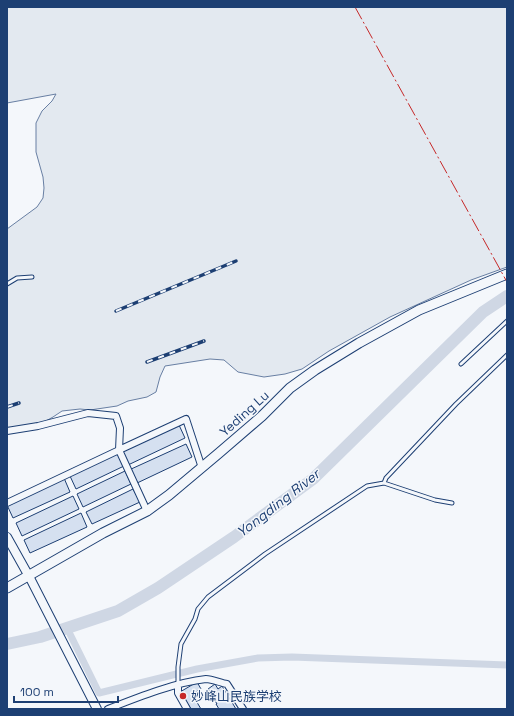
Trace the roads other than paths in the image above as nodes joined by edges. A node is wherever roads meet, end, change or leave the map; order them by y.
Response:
1 (507, 274) edge
2 (32, 278) dead end
3 (7, 284) edge
4 (507, 321) edge
5 (507, 355) edge
6 (461, 364) dead end
7 (7, 431) edge
8 (119, 450) junction
9 (202, 468) junction
10 (384, 483) junction
11 (452, 503) dead end
12 (7, 504) edge
13 (147, 511) junction
14 (7, 537) edge
15 (30, 578) junction
16 (7, 588) edge
17 (178, 686) junction
18 (97, 709) edge
19 (108, 709) edge
20 (187, 709) edge
21 (243, 709) edge

1 - 9 main road, Yeding Lu
2 - 3 lane
4 - 6 lane
5 - 10 lane
7 - 8 street
8 - 9 street
8 - 12 street
8 - 13 street
9 - 13 main road, Yeding Lu
10 - 11 lane
10 - 17 lane
13 - 15 main road, Yeding Lu
14 - 15 street
15 - 16 main road, Yeding Lu
15 - 18 street
17 - 19 street
17 - 20 street
17 - 21 street

